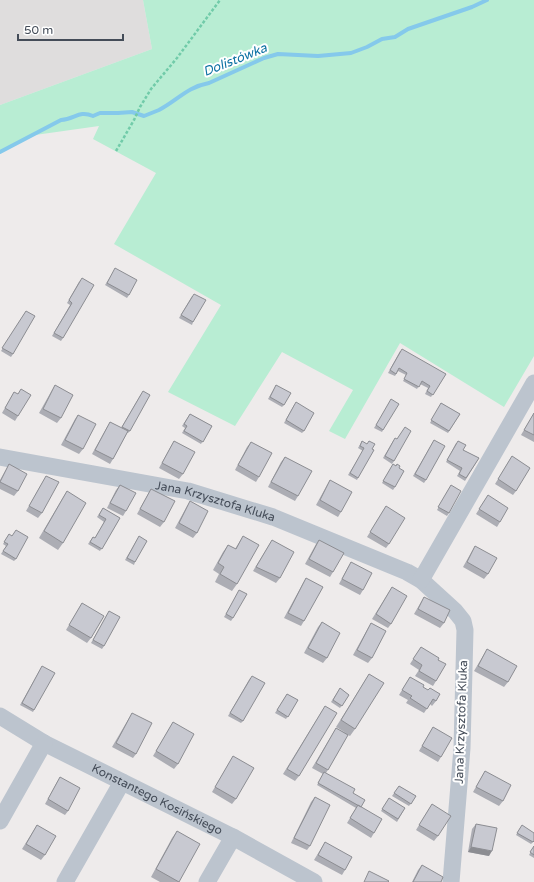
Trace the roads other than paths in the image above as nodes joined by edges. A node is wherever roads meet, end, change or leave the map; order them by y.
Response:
1 (534, 383) edge
2 (0, 457) edge
3 (421, 580) junction
4 (0, 716) edge
5 (44, 743) junction
6 (122, 782) junction
7 (0, 821) edge
8 (233, 837) junction
9 (65, 882) edge
10 (207, 882) edge
11 (314, 882) edge
12 (451, 882) edge

1 - 3 street
2 - 3 street, Jana Krzysztofa Kluka
3 - 12 street, Jana Krzysztofa Kluka
4 - 5 street, Konstantego Kosińskiego
5 - 6 street, Konstantego Kosińskiego
5 - 7 street
6 - 8 street, Konstantego Kosińskiego
6 - 9 street
8 - 10 street
8 - 11 street, Konstantego Kosińskiego

